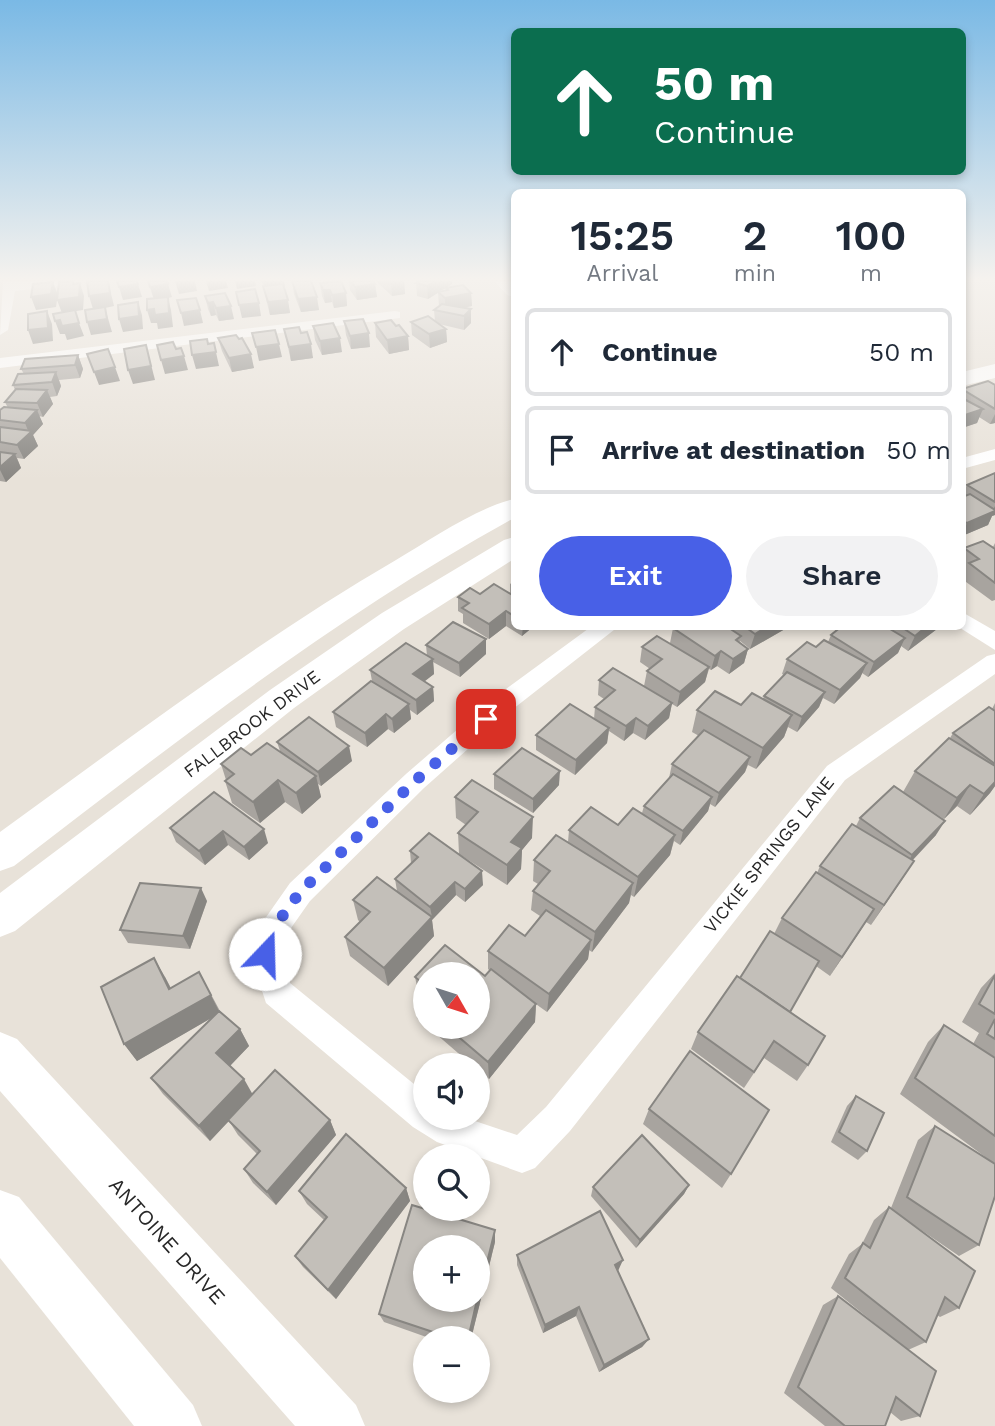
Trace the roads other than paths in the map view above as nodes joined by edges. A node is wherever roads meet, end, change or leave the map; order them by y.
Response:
1 (127, 348) edge
2 (995, 351) edge
3 (966, 355) edge
4 (0, 363) edge
5 (995, 371) edge
6 (966, 378) edge
7 (995, 454) edge
8 (966, 463) edge
9 (511, 508) edge
10 (511, 548) edge
11 (966, 623) edge
12 (603, 630) edge
13 (995, 642) edge
14 (995, 662) edge
15 (0, 854) edge
16 (0, 918) edge
17 (0, 1056) edge
18 (413, 1105) edge
19 (449, 1130) edge
20 (0, 1216) edge
21 (173, 1426) edge
22 (335, 1426) edge

1 - 4 street
2 - 3 main road
5 - 6 main road
7 - 8 street
9 - 15 main road
10 - 16 main road, FALLBROOK DRIVE
11 - 13 street
12 - 18 street
14 - 19 street, VICKIE SPRINGS LANE
17 - 22 main road, ANTOINE DRIVE
20 - 21 main road

